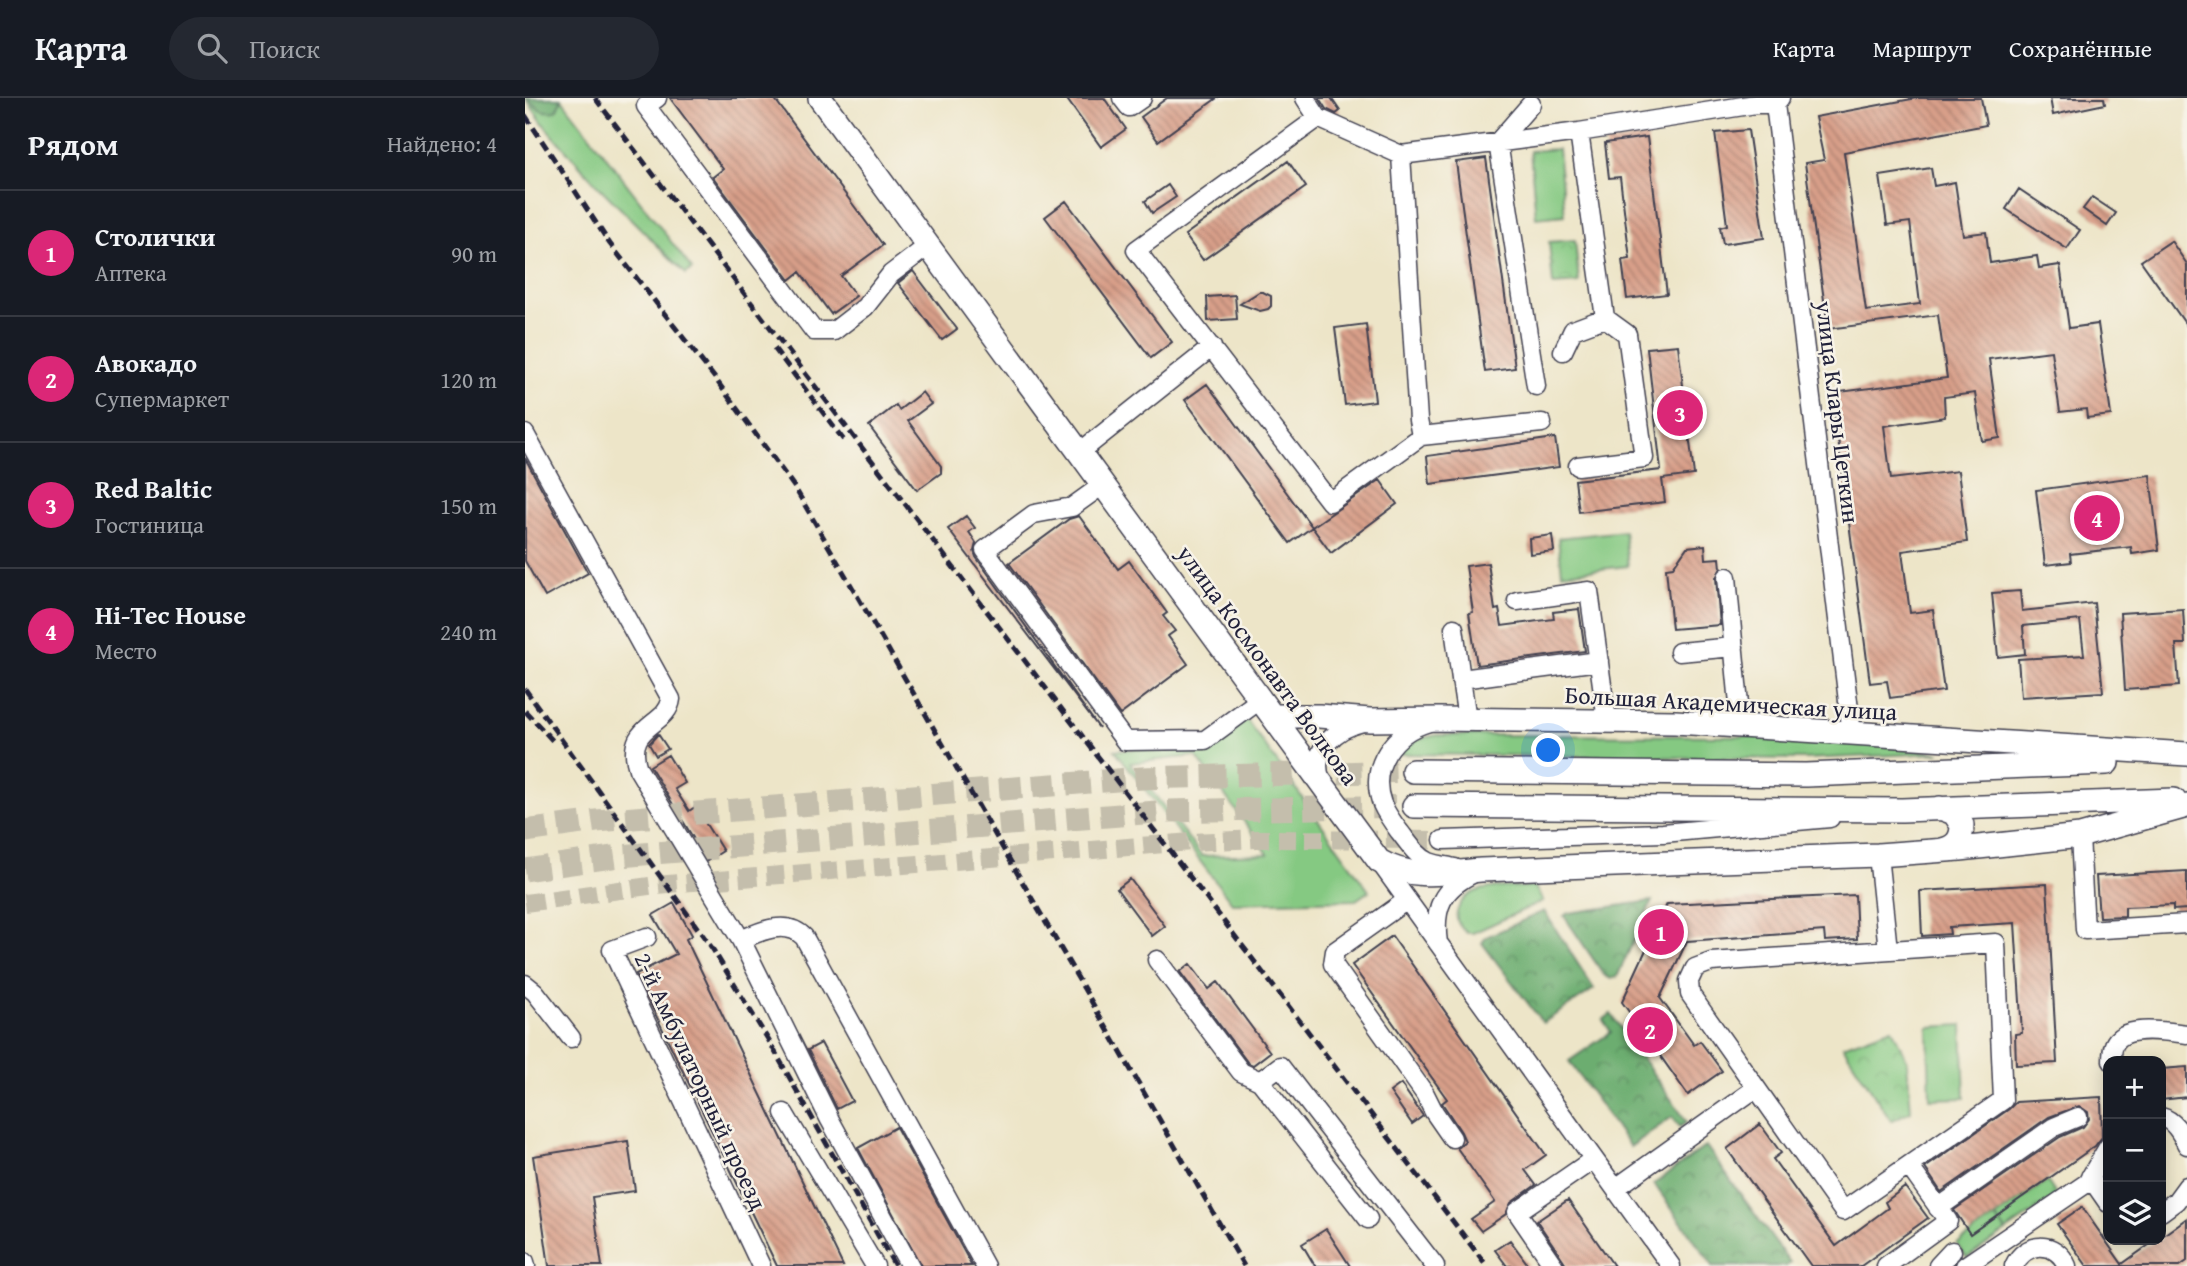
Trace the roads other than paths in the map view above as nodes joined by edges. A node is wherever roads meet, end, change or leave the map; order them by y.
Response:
1 (657, 98) edge
2 (820, 98) edge
3 (1122, 98) edge
4 (1142, 98) edge
5 (1305, 98) edge
6 (1529, 100) edge
7 (1777, 101) edge
8 (1318, 118) junction
9 (1579, 132) junction
10 (1498, 142) junction
11 (1401, 155) junction
12 (929, 245) junction
13 (1605, 318) junction
14 (1212, 347) junction
15 (1563, 351) dead end
16 (1536, 386) dead end
17 (1542, 423) dead end
18 (525, 434) edge
19 (1421, 436) junction
20 (1080, 452) junction
21 (1578, 466) dead end
22 (1104, 484) junction
23 (1727, 577) dead end
24 (1517, 601) dead end
25 (1454, 628) dead end
26 (1734, 647) junction
27 (1679, 652) dead end
28 (1599, 661) junction
29 (1461, 679) junction
30 (1267, 708) junction
31 (1439, 719) junction
32 (1467, 719) junction
33 (1370, 720) junction
34 (1607, 721) junction
35 (1741, 726) junction
36 (1852, 734) junction
37 (2187, 757) edge
38 (1413, 771) tunnel mouth
39 (1325, 788) junction
40 (2187, 800) edge
41 (1414, 806) tunnel mouth
42 (2187, 806) edge
43 (1940, 808) junction
44 (1902, 810) junction
45 (2080, 836) junction
46 (1443, 840) tunnel mouth
47 (1942, 850) junction
48 (1878, 855) junction
49 (1379, 861) junction
50 (1481, 870) junction
51 (1408, 900) junction
52 (2187, 924) edge
53 (647, 937) dead end
54 (741, 940) junction
55 (1438, 943) junction
56 (1888, 950) junction
57 (1157, 960) dead end
58 (525, 984) edge
59 (2187, 1034) edge
60 (571, 1038) dead end
61 (2113, 1056) edge
62 (1260, 1081) junction
63 (1756, 1088) junction
64 (784, 1113) dead end
65 (2078, 1117) dead end
66 (2166, 1118) edge
67 (1452, 1138) dead end
68 (2187, 1145) edge
69 (2103, 1155) edge
70 (1594, 1159) junction
71 (1909, 1166) junction
72 (2090, 1177) junction
73 (2187, 1186) edge
74 (1616, 1188) junction
75 (2103, 1196) edge
76 (1938, 1208) junction
77 (2166, 1208) edge
78 (1368, 1219) dead end
79 (2013, 1233) junction
80 (1952, 1251) dead end
81 (2024, 1251) junction
82 (761, 1266) edge
83 (875, 1266) edge
84 (910, 1266) edge
85 (985, 1266) edge
86 (1435, 1266) edge
87 (1554, 1266) edge
88 (1671, 1266) edge
89 (1886, 1266) edge
90 (1938, 1266) edge
91 (1965, 1266) edge
92 (2014, 1266) edge
93 (2067, 1266) edge

1 - 12 street
2 - 12 main road, улица Космонавта Волкова
3 - 4 street
5 - 8 street
6 - 10 street
7 - 9 street
7 - 36 street, улица Клары Цеткин
8 - 11 street
8 - 14 street
9 - 10 street
9 - 13 street
10 - 11 street
10 - 16 street
11 - 19 street
12 - 20 main road, улица Космонавта Волкова
13 - 15 street
13 - 21 street
14 - 19 street
14 - 20 street
17 - 19 street
18 - 54 street
20 - 22 main road, улица Космонавта Волкова
22 - 30 main road, улица Космонавта Волкова
22 - 30 street
23 - 26 street
24 - 28 street
25 - 29 street
26 - 27 street
26 - 35 street
28 - 29 street
28 - 34 street
29 - 32 street
30 - 33 main road, Большая Академическая улица
30 - 39 main road, улица Космонавта Волкова
31 - 32 main road, Большая Академическая улица
31 - 33 main road, Большая Академическая улица
31 - 50 street
32 - 34 main road, Большая Академическая улица
33 - 39 street
34 - 35 main road, Большая Академическая улица
35 - 36 main road, Большая Академическая улица
36 - 37 main road, Большая Академическая улица
37 - 38 main road
39 - 49 main road, улица Космонавта Волкова
40 - 43 main road
41 - 44 main road
42 - 45 main road
43 - 44 main road
43 - 47 main road
44 - 46 street
45 - 47 main road
45 - 52 street
47 - 48 main road
48 - 50 main road
48 - 56 street
49 - 50 main road
49 - 51 street, улица Космонавта Волкова
50 - 55 street
51 - 55 street, улица Космонавта Волкова
51 - 67 street
53 - 82 street, 2-й Амбулаторный проезд
54 - 84 street
54 - 85 street
55 - 70 street, улица Космонавта Волкова
56 - 63 street
56 - 71 street
57 - 62 street
58 - 60 street
59 - 61 street
62 - 78 street
62 - 86 street
63 - 71 street
63 - 74 street
64 - 83 street
65 - 76 street
66 - 68 street
69 - 72 street
70 - 74 street, улица Космонавта Волкова
70 - 87 street
71 - 76 street
72 - 75 street
72 - 79 street
73 - 77 street
74 - 88 street, улица Космонавта Волкова
76 - 89 street
79 - 81 street
79 - 91 street
80 - 90 street
81 - 92 street
81 - 93 street

